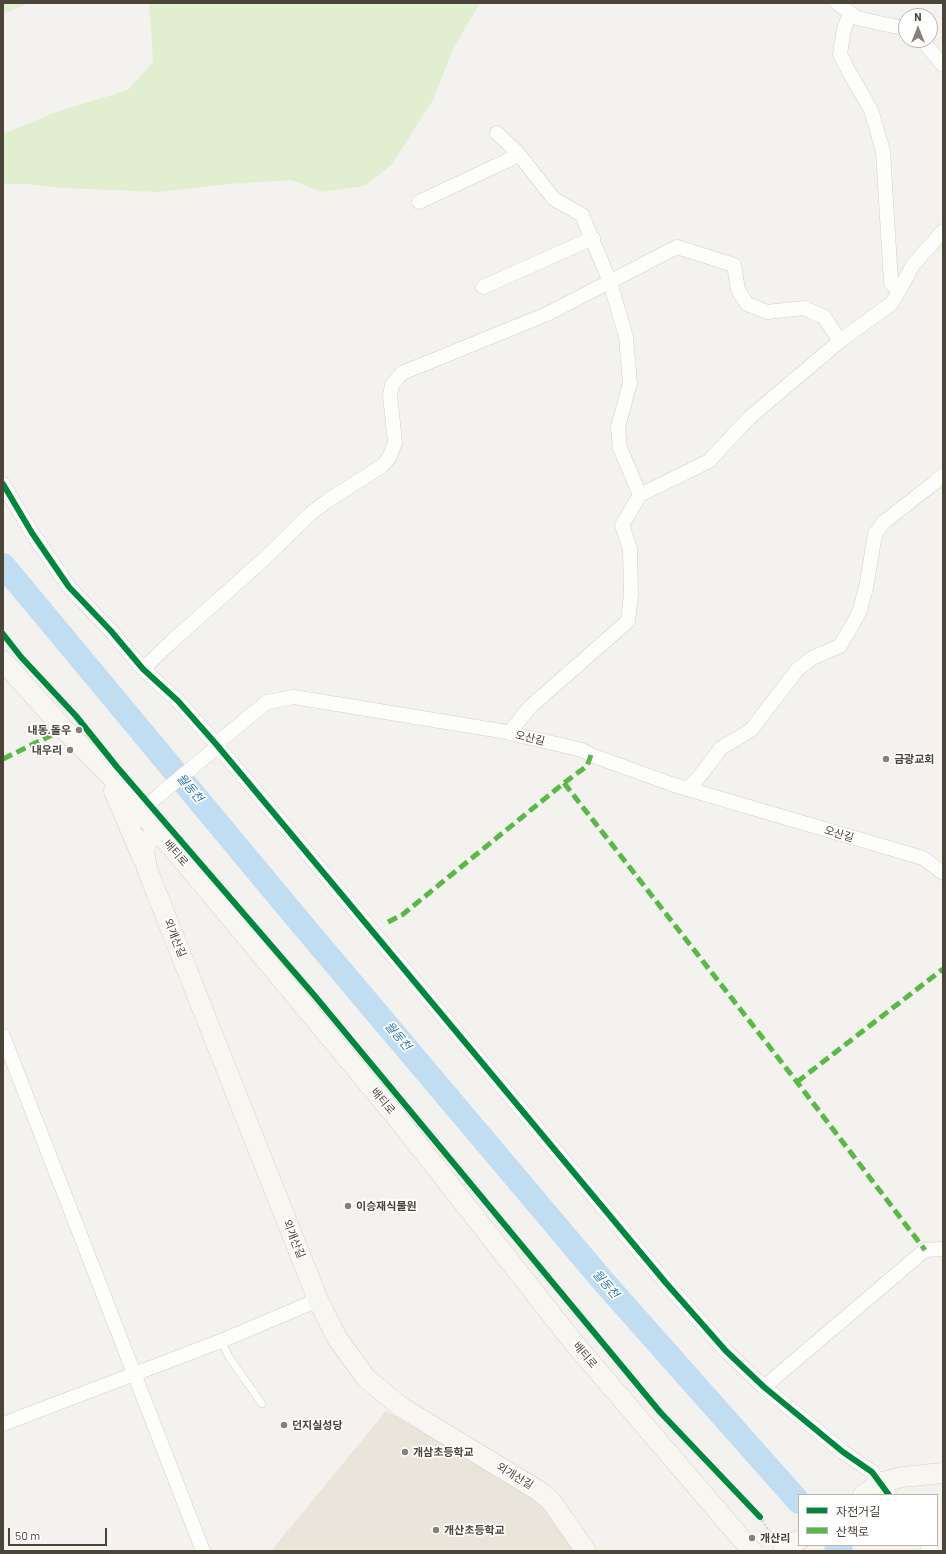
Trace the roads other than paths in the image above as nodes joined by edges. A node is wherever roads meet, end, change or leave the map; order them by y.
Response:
1 (837, 3) edge
2 (850, 13) junction
3 (898, 27) edge
4 (929, 48) edge
5 (943, 65) edge
6 (497, 134) dead end
7 (519, 155) junction
8 (419, 202) dead end
9 (943, 231) edge
10 (592, 238) junction
11 (610, 282) junction
12 (483, 287) dead end
13 (899, 291) junction
14 (840, 341) junction
15 (943, 475) edge
16 (3, 484) edge
17 (640, 495) junction
18 (3, 661) edge
19 (143, 670) junction
20 (509, 733) junction
21 (216, 746) junction
22 (106, 771) junction
23 (687, 789) junction
24 (141, 812) junction
25 (157, 832) junction
26 (186, 864) junction
27 (147, 869) junction
28 (943, 873) edge
29 (3, 1036) edge
30 (943, 1249) edge
31 (318, 1300) junction
32 (221, 1340) junction
33 (134, 1374) junction
34 (764, 1387) junction
35 (262, 1404) dead end
36 (3, 1424) edge
37 (943, 1473) edge
38 (877, 1490) edge
39 (798, 1540) edge
40 (779, 1545) edge
41 (203, 1551) edge
42 (586, 1551) edge
43 (752, 1551) edge

1 - 2 street
2 - 3 street
2 - 13 street
4 - 5 street
6 - 7 street
7 - 8 street
7 - 10 street
9 - 13 street
10 - 11 street
10 - 12 street
11 - 14 street
11 - 17 street
11 - 19 street
13 - 14 street
14 - 17 street
15 - 23 street
16 - 19 street
17 - 20 street
18 - 22 main road, 배티로
19 - 21 street
20 - 21 street, 오산길
20 - 23 street, 오산길
21 - 24 street, 오산길
21 - 34 street
22 - 24 main road, 배티로
22 - 27 main road
23 - 28 street, 오산길
24 - 25 main road, 배티로
25 - 26 main road, 배티로
25 - 27 main road, 외개산길
26 - 27 main road
26 - 43 main road, 배티로
27 - 31 main road, 외개산길
29 - 33 street
30 - 34 street
31 - 32 street
31 - 42 main road, 외개산길
32 - 33 street
32 - 35 lane
33 - 36 street
33 - 41 street
34 - 38 street
37 - 38 main road
39 - 40 main road

